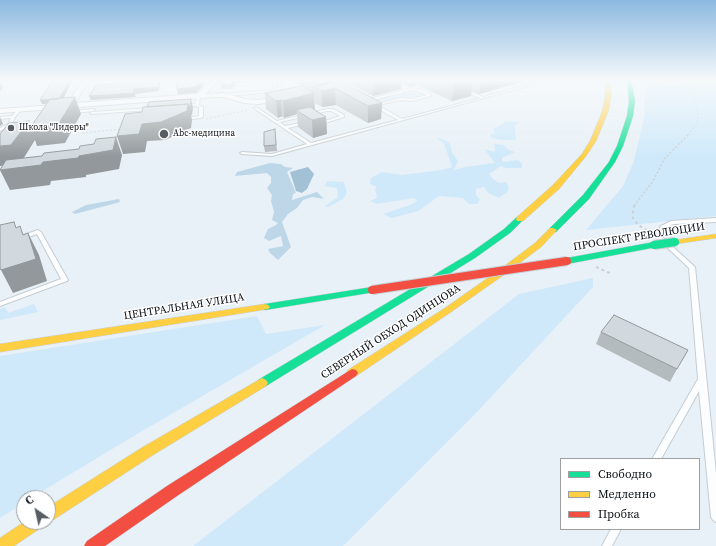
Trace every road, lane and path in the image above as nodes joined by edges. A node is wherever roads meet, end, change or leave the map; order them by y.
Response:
1 (72, 105) edge
2 (108, 105) edge
3 (190, 105) edge
4 (198, 105) edge
5 (375, 105) edge
6 (456, 105) edge
7 (606, 105) edge
8 (631, 105) edge
9 (695, 105) edge
10 (182, 106) edge
11 (318, 107) dead end
12 (152, 108) edge
13 (256, 108) dead end
14 (70, 109) junction
15 (145, 109) junction
16 (19, 110) junction
17 (0, 111) edge
18 (323, 111) junction
19 (143, 116) edge
20 (13, 117) junction
21 (0, 118) edge
22 (178, 119) edge
23 (402, 120) junction
24 (277, 122) junction
25 (286, 127) junction
26 (0, 130) edge
27 (311, 145) junction
28 (242, 153) dead end
29 (716, 220) edge
30 (716, 236) edge
31 (19, 238) edge
32 (656, 241) junction
33 (372, 290) joint
34 (0, 304) edge
35 (0, 348) edge
36 (702, 379) junction
37 (657, 458) edge
38 (56, 510) edge
39 (716, 517) edge
40 (25, 530) edge
41 (615, 530) edge
42 (1, 546) edge
43 (92, 546) edge
44 (607, 546) edge

1 - 14 street
2 - 14 street
3 - 10 lane
4 - 22 lane
5 - 23 lane
6 - 23 lane
7 - 38 main road, СЕВЕРНЫЙ ОБХОД ОДИНЦОВА
8 - 43 main road, СЕВЕРНЫЙ ОБХОД ОДИНЦОВА
9 - 32 path
11 - 18 lane
12 - 15 lane
13 - 24 lane
14 - 15 lane
14 - 16 street
15 - 19 lane
16 - 17 street
16 - 20 lane
18 - 24 lane
18 - 25 lane
20 - 21 lane
20 - 26 lane
23 - 27 lane
24 - 25 lane
25 - 27 lane
27 - 28 lane
29 - 32 lane
30 - 32 main road, ПРОСПЕКТ РЕВОЛЮЦИИ, bridge
31 - 34 lane
32 - 33 main road, ПРОСПЕКТ РЕВОЛЮЦИИ, bridge
32 - 36 lane
33 - 35 main road, ЦЕНТРАЛЬНАЯ УЛИЦА
36 - 37 lane
36 - 39 lane
40 - 42 main road
41 - 44 lane

